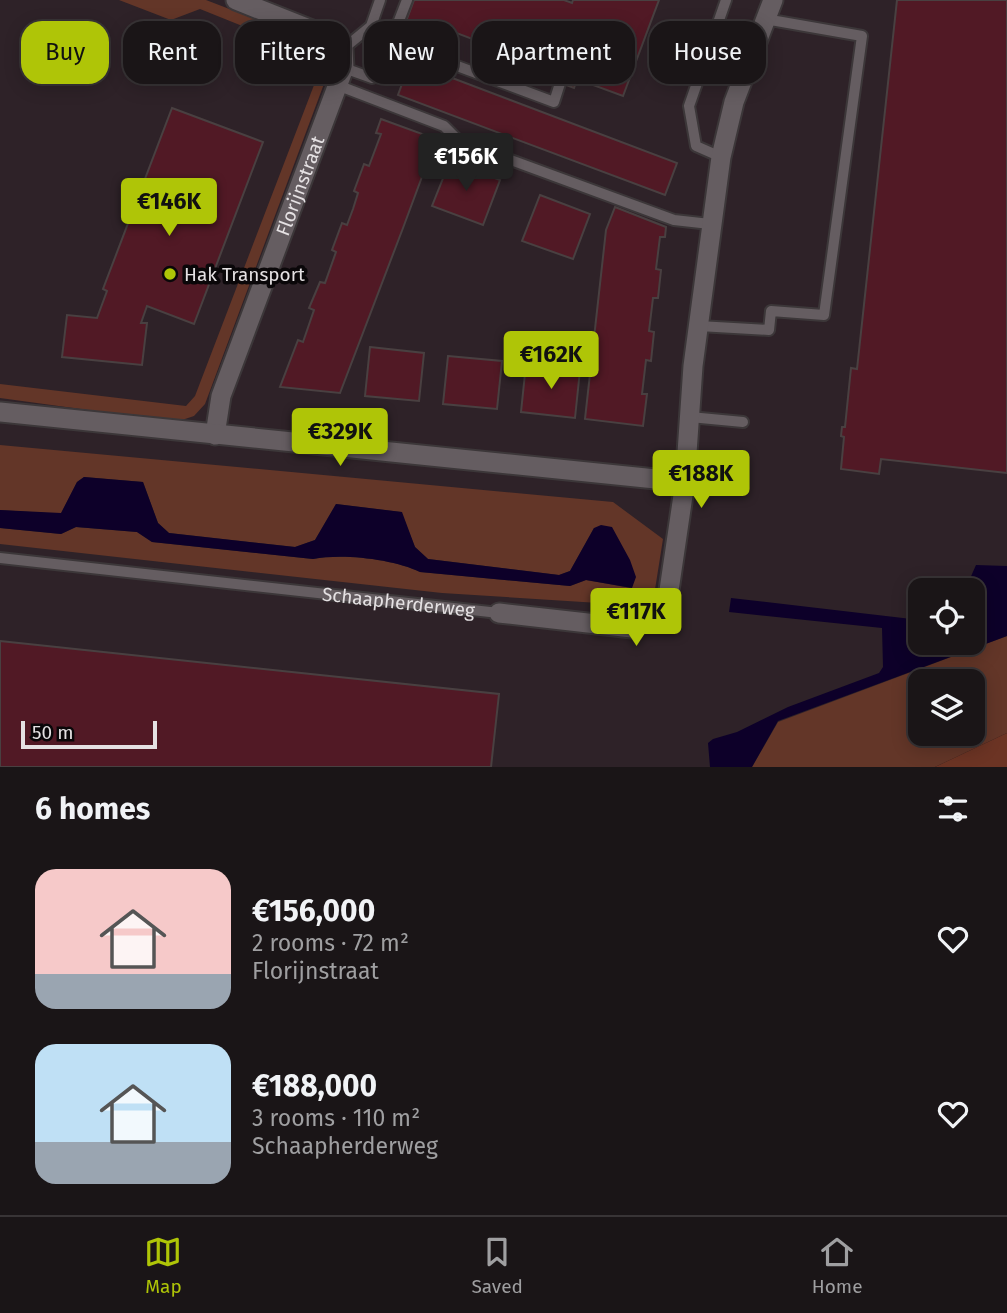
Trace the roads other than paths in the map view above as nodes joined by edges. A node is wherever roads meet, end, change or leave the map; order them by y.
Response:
1 (236, 0) edge
2 (380, 0) edge
3 (407, 0) edge
4 (726, 0) edge
5 (773, 0) edge
6 (765, 19) junction
7 (289, 21) edge
8 (399, 21) edge
9 (350, 55) edge
10 (350, 72) edge
11 (335, 84) edge
12 (506, 84) edge
13 (560, 84) edge
14 (721, 157) junction
15 (710, 224) junction
16 (699, 326) junction
17 (0, 412) edge
18 (690, 417) junction
19 (743, 422) dead end
20 (215, 435) junction
21 (685, 482) junction
22 (0, 558) edge
23 (499, 613) joint

1 - 7 street
2 - 9 lane
3 - 8 lane
4 - 14 lane
5 - 6 street, Schaapherderweg
6 - 14 street, Schaapherderweg
6 - 16 lane
10 - 15 lane
11 - 20 street, Florijnstraat
12 - 13 lane
14 - 15 street, Schaapherderweg
15 - 16 street, Schaapherderweg
16 - 18 street, Schaapherderweg
17 - 20 street
18 - 19 lane
18 - 21 street, Schaapherderweg
20 - 21 street
21 - 23 street, Schaapherderweg
22 - 23 lane, Schaapherderweg

